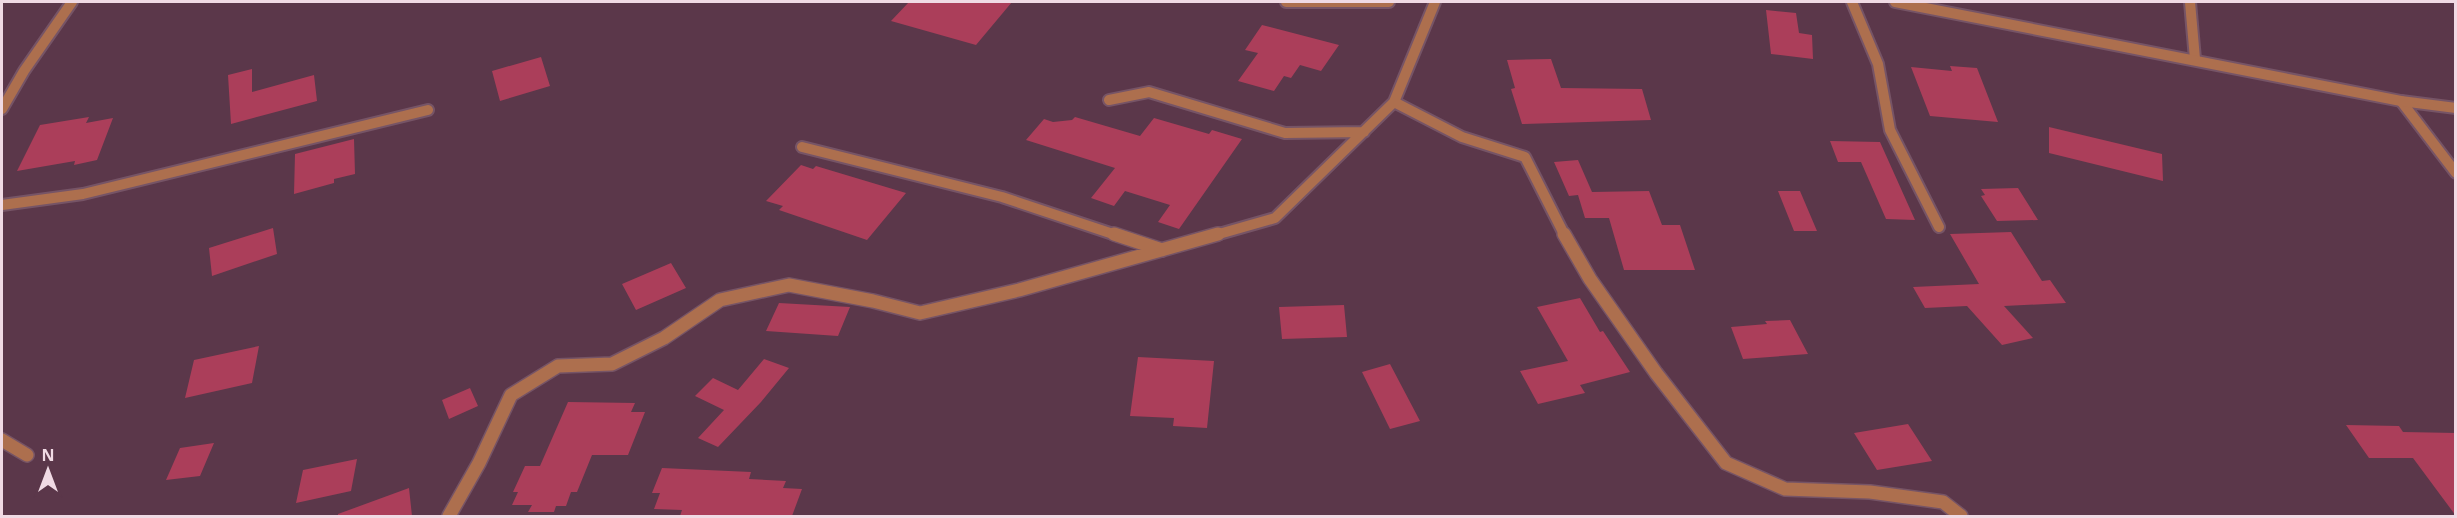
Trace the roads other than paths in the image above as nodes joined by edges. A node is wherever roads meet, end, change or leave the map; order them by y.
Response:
1 (72, 2) edge
2 (1286, 2) edge
3 (1389, 2) edge
4 (1435, 2) edge
5 (1852, 2) edge
6 (1895, 2) edge
7 (2190, 2) edge
8 (2195, 59) junction
9 (1109, 100) dead end
10 (2401, 101) junction
11 (1394, 102) junction
12 (2456, 108) edge
13 (2, 109) edge
14 (428, 110) dead end
15 (1364, 132) junction
16 (802, 147) dead end
17 (2456, 173) edge
18 (2, 205) edge
19 (1939, 227) dead end
20 (1164, 251) junction
21 (2, 440) edge
22 (27, 455) dead end
23 (449, 516) edge
24 (1961, 516) edge

1 - 13 street
2 - 3 street
4 - 11 street
5 - 19 street
6 - 8 street
7 - 8 street
8 - 10 street
9 - 15 street
10 - 12 street
10 - 17 street
11 - 15 street
11 - 24 street
14 - 18 street
15 - 20 street
16 - 20 street
20 - 23 street
21 - 22 street

